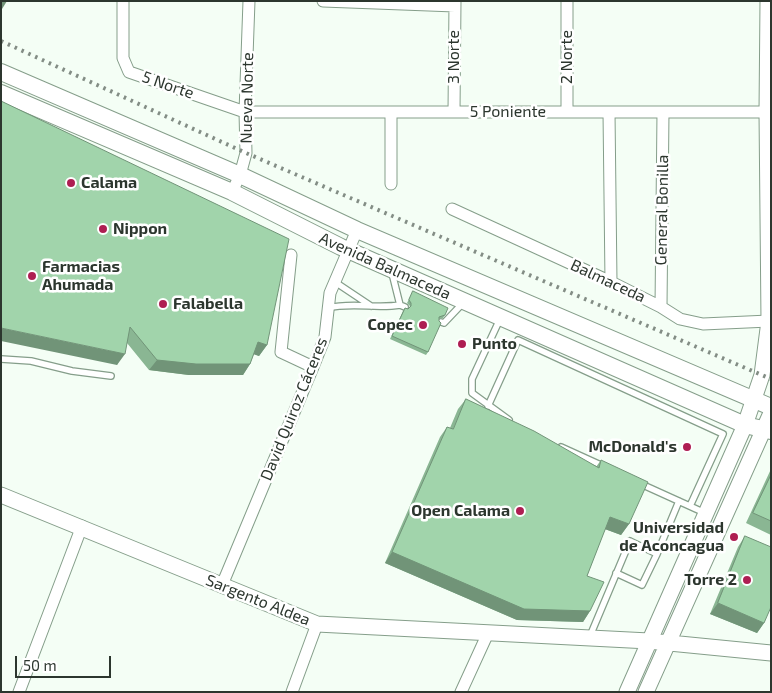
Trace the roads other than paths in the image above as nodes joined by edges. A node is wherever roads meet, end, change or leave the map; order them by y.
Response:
1 (123, 1) edge
2 (249, 1) edge
3 (323, 1) edge
4 (567, 1) edge
5 (768, 1) edge
6 (363, 2) edge
7 (455, 3) edge
8 (1, 72) edge
9 (1, 93) edge
10 (245, 112) junction
11 (391, 112) junction
12 (454, 112) junction
13 (567, 112) junction
14 (609, 112) junction
15 (663, 112) junction
16 (769, 112) edge
17 (769, 171) edge
18 (240, 175) junction
19 (391, 184) dead end
20 (232, 192) junction
21 (452, 209) dead end
22 (357, 230) junction
23 (349, 251) junction
24 (291, 255) dead end
25 (392, 270) junction
26 (334, 282) junction
27 (611, 282) junction
28 (464, 302) junction
29 (373, 307) junction
30 (661, 307) junction
31 (328, 308) junction
32 (500, 318) junction
33 (769, 321) junction
34 (441, 322) edge
35 (1, 359) edge
36 (313, 367) junction
37 (111, 376) dead end
38 (753, 400) junction
39 (488, 406) junction
40 (771, 407) edge
41 (771, 412) edge
42 (512, 423) edge
43 (745, 425) junction
44 (768, 429) edge
45 (553, 444) edge
46 (612, 470) edge
47 (636, 481) edge
48 (1, 494) edge
49 (679, 501) junction
50 (690, 506) junction
51 (706, 514) junction
52 (82, 526) junction
53 (657, 554) junction
54 (616, 573) junction
55 (222, 586) junction
56 (318, 624) junction
57 (488, 633) junction
58 (589, 638) junction
59 (650, 640) junction
60 (668, 642) junction
61 (771, 653) edge
62 (19, 692) edge
63 (292, 692) edge
64 (462, 692) edge
65 (627, 692) edge
66 (646, 692) edge

1 - 10 street, 5 Norte
2 - 10 street, Nueva Norte
3 - 6 street
4 - 13 street, 2 Norte
5 - 16 street
6 - 7 street
7 - 12 street, 3 Norte
8 - 18 main road, Avenida Balmaceda
9 - 20 main road, Avenida Balmaceda
10 - 11 street, 5 Poniente
10 - 18 street, Nueva Norte
11 - 12 street, 5 Poniente
11 - 19 street
12 - 13 street, 5 Poniente
13 - 14 street, 5 Poniente
14 - 15 street, 5 Poniente
14 - 27 street
15 - 16 street, 5 Poniente
15 - 30 street, General Bonilla
16 - 17 street
17 - 33 street
18 - 20 street, Nueva Norte
18 - 22 main road, Avenida Balmaceda
20 - 23 main road, Avenida Balmaceda
21 - 27 street, Balmaceda
22 - 23 street, David Quiroz Cáceres
22 - 38 main road, Avenida Balmaceda
23 - 25 main road, Avenida Balmaceda
23 - 26 street, David Quiroz Cáceres
24 - 36 street
25 - 28 main road, Avenida Balmaceda
25 - 29 lane
26 - 29 lane
26 - 31 street, David Quiroz Cáceres
27 - 30 street, Balmaceda
28 - 32 main road, Avenida Balmaceda
28 - 34 lane
29 - 31 lane
30 - 33 street, Balmaceda
31 - 36 street, David Quiroz Cáceres
32 - 39 lane
32 - 43 main road, Avenida Balmaceda
33 - 38 street
35 - 37 lane
36 - 55 street, David Quiroz Cáceres
38 - 40 main road, Avenida Balmaceda
38 - 43 street
39 - 42 lane
39 - 50 lane
41 - 44 street
43 - 44 main road, Avenida Balmaceda
43 - 51 street
44 - 60 street
45 - 46 lane
47 - 49 lane
48 - 52 street, Sargento Aldea
49 - 50 lane
49 - 53 lane
50 - 51 lane
51 - 59 street
52 - 55 street, Sargento Aldea
52 - 62 street
53 - 54 lane
53 - 54 lane
54 - 58 lane
55 - 56 street, Sargento Aldea
56 - 57 street, Sargento Aldea
56 - 63 street
57 - 58 street, Sargento Aldea
57 - 64 street
58 - 59 street, Sargento Aldea
59 - 60 street, Sargento Aldea
59 - 65 street
60 - 61 street, Sargento Aldea
60 - 66 street

